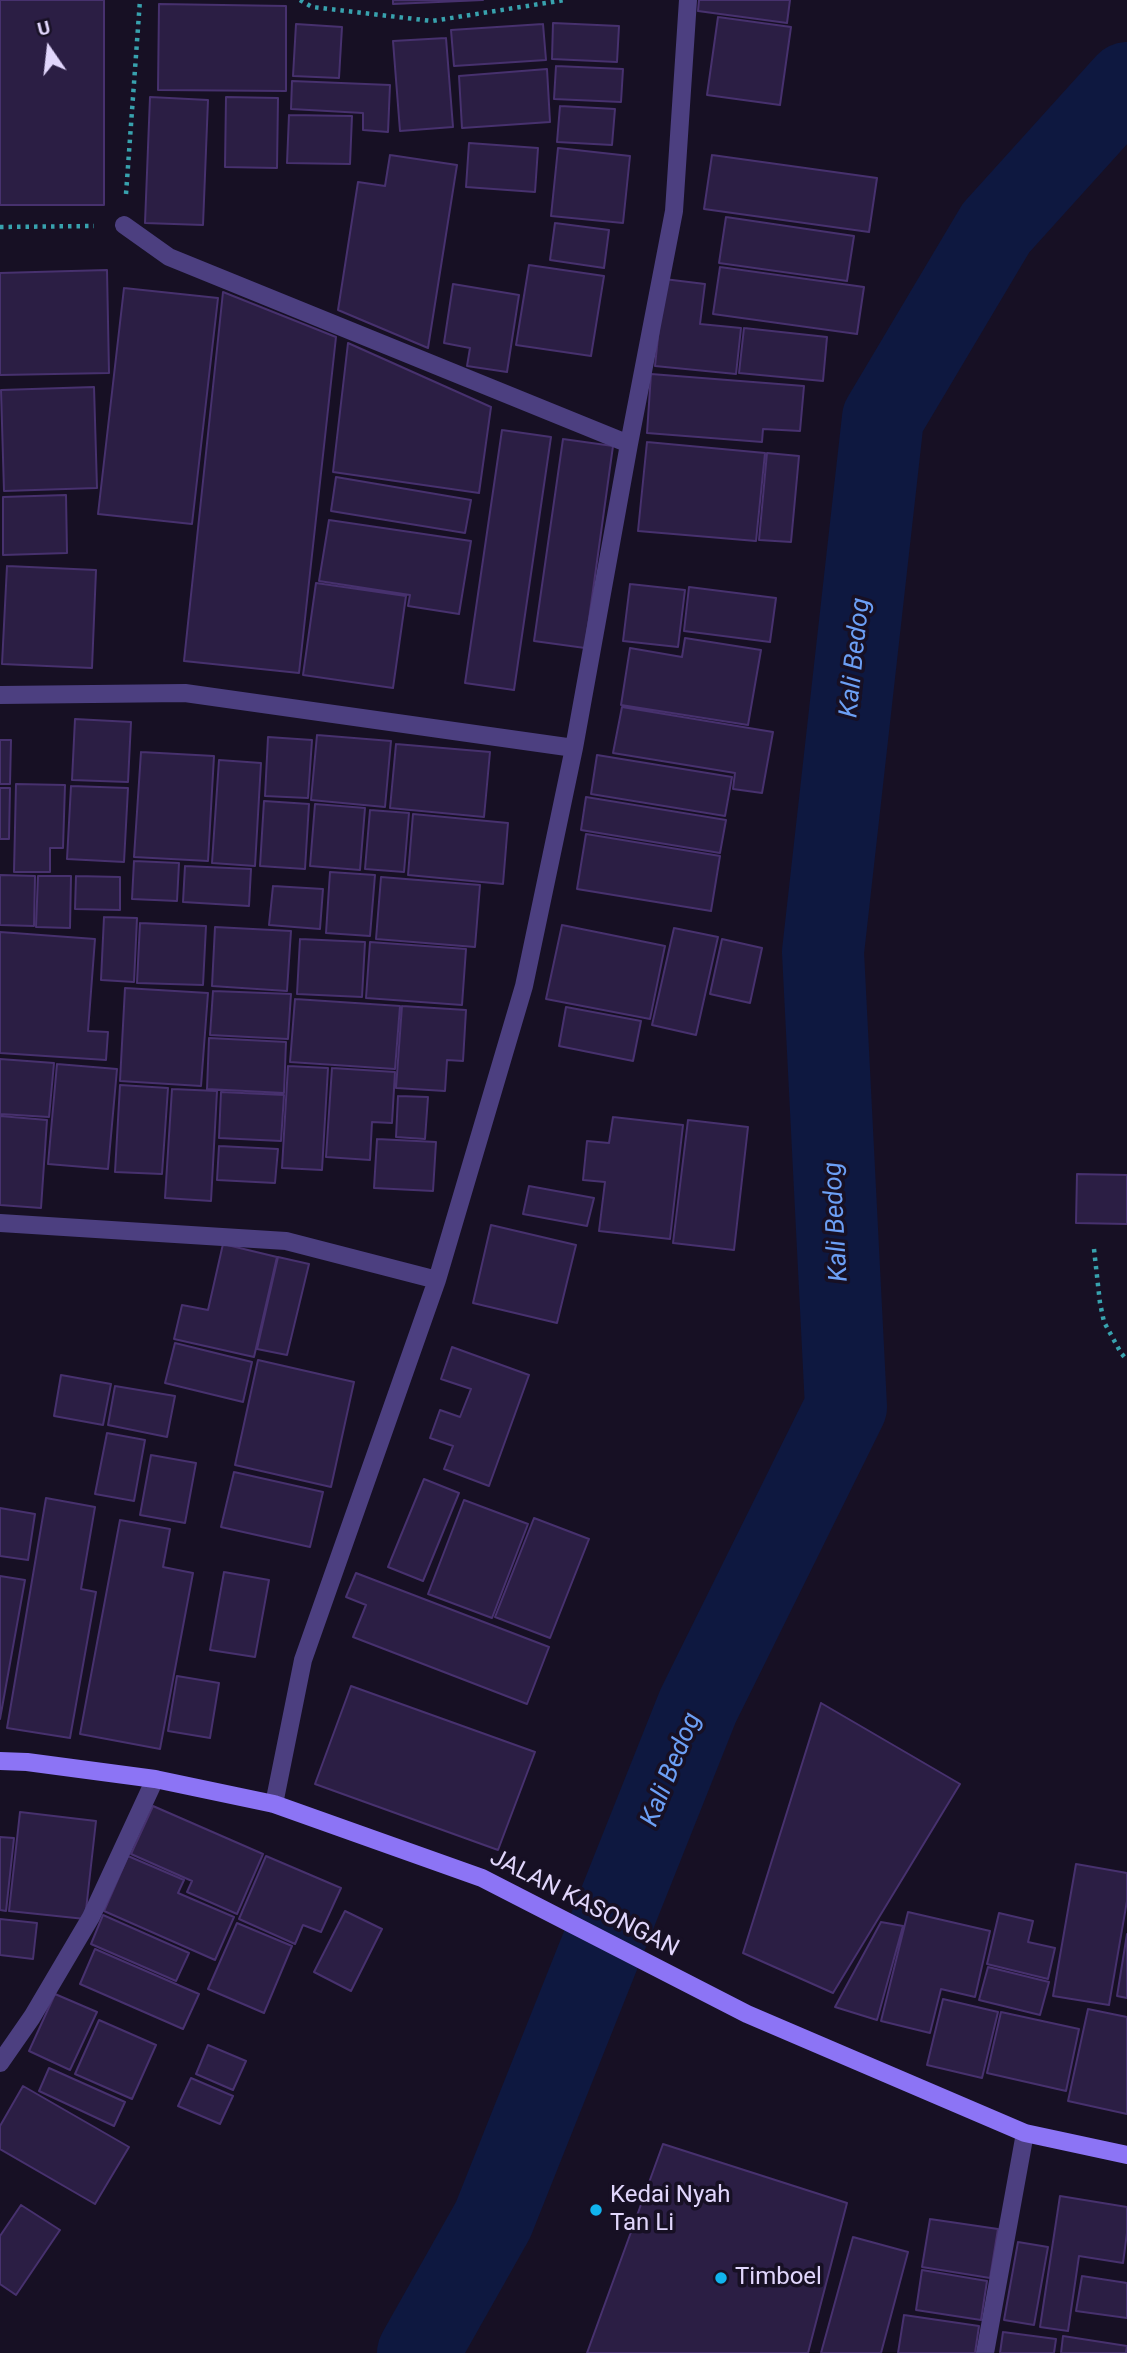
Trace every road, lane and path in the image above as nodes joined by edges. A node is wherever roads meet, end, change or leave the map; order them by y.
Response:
1 (140, 0) edge
2 (300, 0) edge
3 (565, 0) edge
4 (688, 0) edge
5 (124, 225) junction
6 (0, 227) edge
7 (629, 444) junction
8 (0, 695) edge
9 (574, 748) junction
10 (0, 1223) edge
11 (1094, 1249) dead end
12 (437, 1280) junction
13 (1127, 1360) edge
14 (0, 1761) edge
15 (155, 1779) junction
16 (274, 1804) junction
17 (0, 2063) edge
18 (1025, 2133) junction
19 (1127, 2155) edge
20 (985, 2353) edge

1 - 5 path
2 - 3 path
4 - 7 street
5 - 6 path
5 - 7 street
7 - 9 street
8 - 9 street
9 - 12 street
10 - 12 street
11 - 13 path
12 - 16 street
14 - 15 main road, JALAN KASONGAN
15 - 16 main road, JALAN KASONGAN
15 - 17 street
16 - 18 main road, JALAN KASONGAN
18 - 19 main road, JALAN KASONGAN
18 - 20 street

